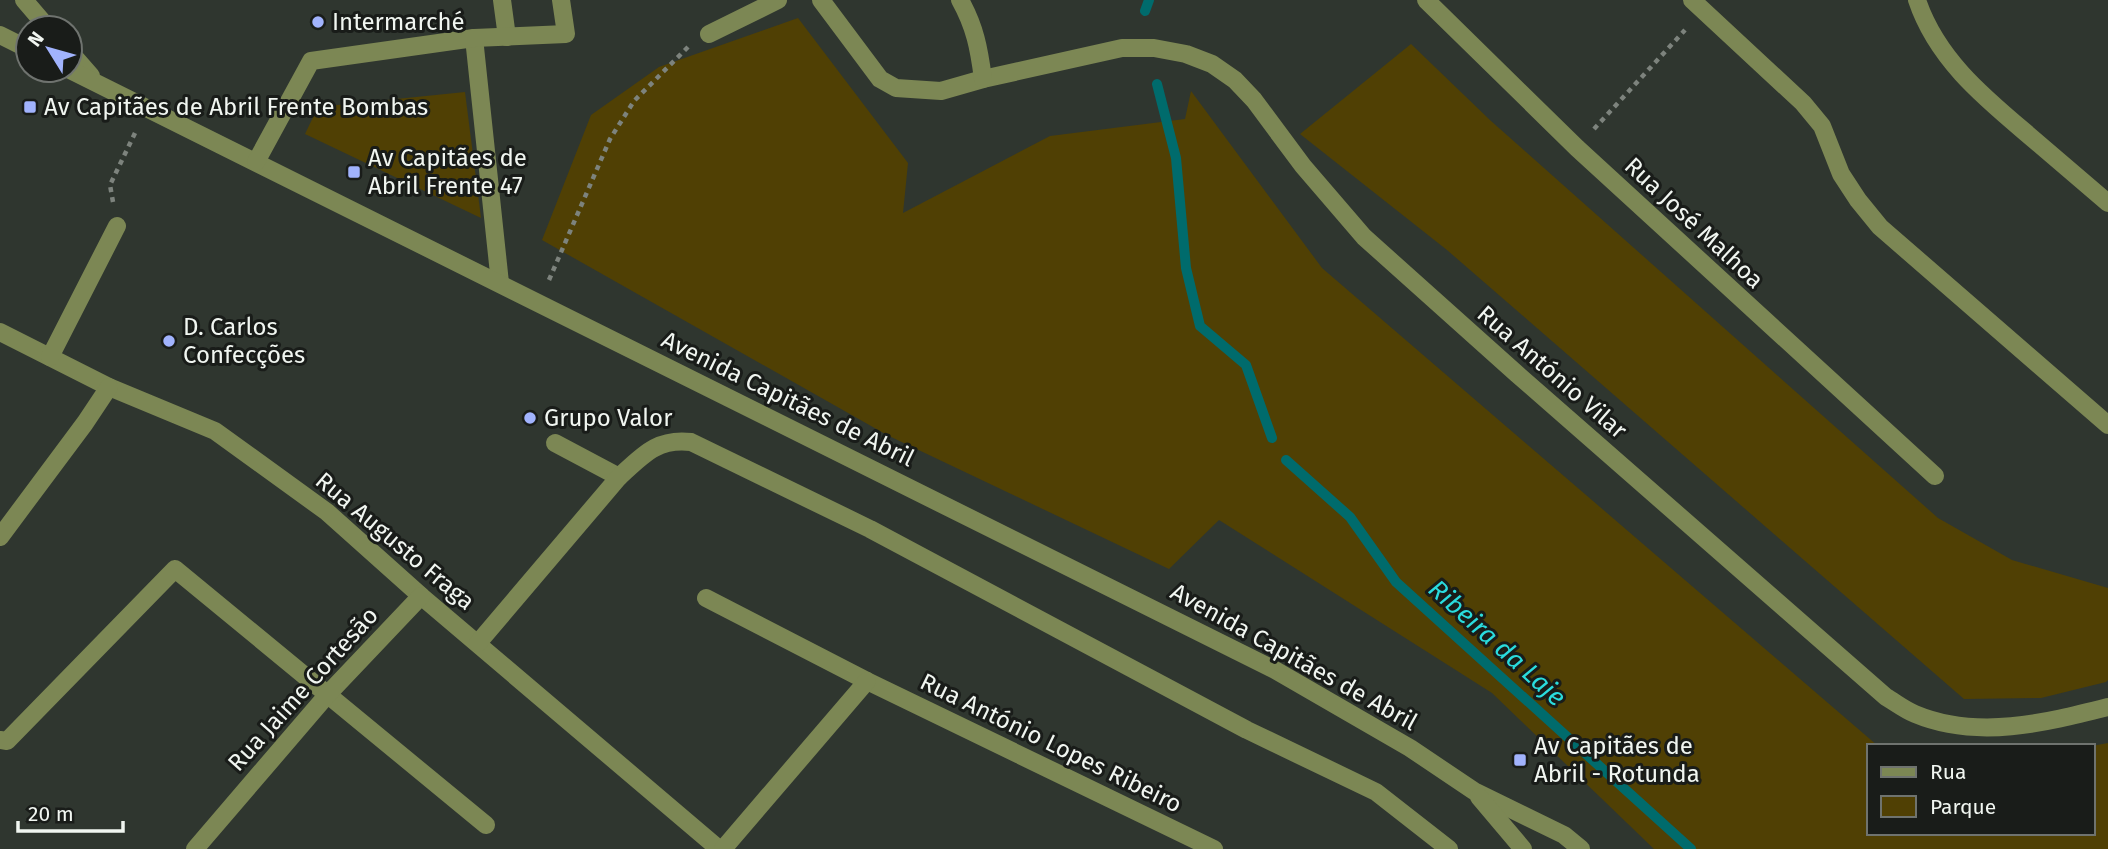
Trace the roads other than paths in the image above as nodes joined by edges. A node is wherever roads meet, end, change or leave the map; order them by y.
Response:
1 (24, 0) edge
2 (502, 0) edge
3 (561, 0) edge
4 (778, 0) edge
5 (821, 0) edge
6 (960, 0) edge
7 (1426, 0) edge
8 (1917, 0) edge
9 (1697, 5) edge
10 (36, 14) edge
11 (709, 34) road end
12 (507, 37) junction
13 (474, 38) junction
14 (84, 68) edge
15 (84, 77) edge
16 (984, 79) junction
17 (98, 84) junction
18 (256, 162) junction
19 (2108, 202) edge
20 (117, 226) road end
21 (500, 283) junction
22 (0, 332) edge
23 (50, 357) junction
24 (109, 387) junction
25 (2108, 425) edge
26 (555, 443) dead end
27 (1935, 476) dead end
28 (619, 477) junction
29 (0, 537) edge
30 (421, 596) junction
31 (706, 598) dead end
32 (478, 643) junction
33 (867, 681) junction
34 (328, 694) junction
35 (2108, 707) edge
36 (4, 741) edge
37 (1474, 791) junction
38 (486, 825) dead end
39 (195, 849) edge
40 (721, 849) edge
41 (1214, 849) edge
42 (1449, 849) edge
43 (1522, 849) edge
44 (1581, 849) edge

1 - 10 street
2 - 12 street
3 - 12 street
4 - 11 street
5 - 16 street, Rua António Vilar
6 - 16 street
7 - 27 street, Rua José Malhoa
8 - 19 street
9 - 25 street
12 - 13 street
13 - 18 street
13 - 21 street
14 - 17 street
15 - 17 street, Avenida Capitães de Abril
16 - 35 street, Rua António Vilar
17 - 18 street, Avenida Capitães de Abril
18 - 21 street, Avenida Capitães de Abril
20 - 23 street
21 - 37 street, Avenida Capitães de Abril
22 - 23 street, Rua Augusto Fraga
23 - 24 street, Rua Augusto Fraga
24 - 29 street
24 - 30 street, Rua Augusto Fraga
26 - 28 street
28 - 32 street
28 - 42 street
30 - 32 street, Rua Augusto Fraga
30 - 34 street, Rua Jaime Cortesão
31 - 33 street, Rua António Lopes Ribeiro
32 - 40 street, Rua Augusto Fraga
33 - 40 street
33 - 41 street, Rua António Lopes Ribeiro
34 - 36 street
34 - 38 street
34 - 39 street, Rua Jaime Cortesão
37 - 43 street, Avenida Capitães de Abril
37 - 44 street, Avenida Capitães de Abril

